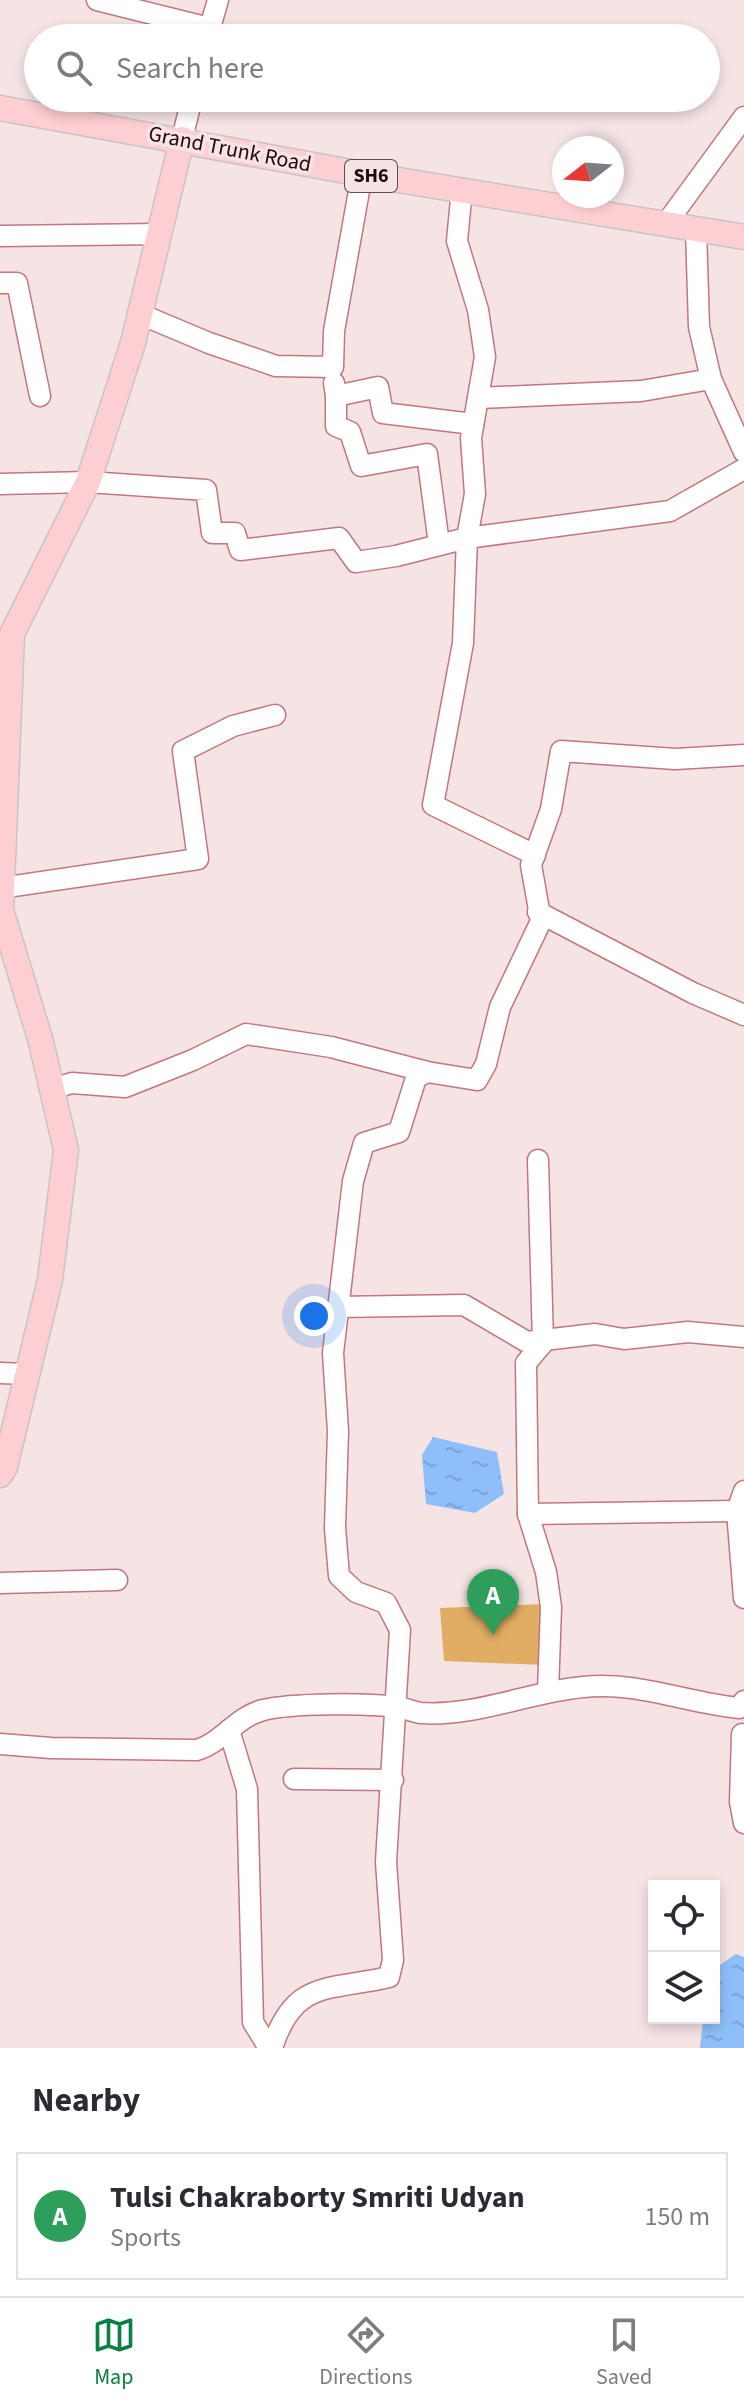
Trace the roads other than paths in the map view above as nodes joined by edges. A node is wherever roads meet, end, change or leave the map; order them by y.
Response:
1 (97, 0) edge
2 (218, 0) edge
3 (178, 24) edge
4 (211, 24) edge
5 (0, 108) edge
6 (189, 112) edge
7 (744, 117) edge
8 (182, 139) junction
9 (362, 174) junction
10 (462, 189) junction
11 (665, 225) junction
12 (696, 229) junction
13 (159, 234) junction
14 (0, 236) edge
15 (744, 237) edge
16 (0, 283) edge
17 (140, 314) junction
18 (333, 367) junction
19 (711, 379) junction
20 (40, 396) dead end
21 (336, 396) junction
22 (478, 398) junction
23 (473, 424) junction
24 (744, 452) edge
25 (744, 469) edge
26 (88, 482) junction
27 (0, 484) edge
28 (467, 538) junction
29 (439, 544) junction
30 (6, 629) edge
31 (275, 715) dead end
32 (744, 755) edge
33 (535, 855) junction
34 (1, 900) edge
35 (538, 912) junction
36 (744, 1015) edge
37 (427, 1072) junction
38 (52, 1089) junction
39 (538, 1160) dead end
40 (337, 1307) junction
41 (744, 1337) edge
42 (543, 1343) junction
43 (0, 1373) edge
44 (28, 1374) junction
45 (0, 1475) edge
46 (744, 1491) edge
47 (737, 1511) junction
48 (528, 1514) junction
49 (117, 1580) dead end
50 (0, 1583) edge
51 (744, 1598) edge
52 (548, 1692) junction
53 (742, 1704) edge
54 (397, 1707) junction
55 (229, 1730) junction
56 (743, 1734) edge
57 (0, 1744) edge
58 (294, 1779) dead end
59 (393, 1780) junction
60 (744, 1823) edge
61 (271, 2048) edge

1 - 3 street
2 - 4 street
5 - 8 main road, Grand Trunk Road / SH6
6 - 8 street
7 - 11 street
8 - 9 main road, Grand Trunk Road / SH6
8 - 13 main road
9 - 10 main road, Grand Trunk Road / SH6
9 - 18 street
10 - 11 main road, Grand Trunk Road / SH6
10 - 22 street
11 - 12 main road, Grand Trunk Road / SH6
12 - 15 main road, Grand Trunk Road / SH6
12 - 19 street
13 - 14 street
13 - 17 main road
16 - 20 street
17 - 18 street
17 - 26 main road
18 - 21 street
19 - 22 street
19 - 24 street
21 - 23 street
21 - 29 street
22 - 23 street
23 - 28 street
25 - 28 street
26 - 27 street
26 - 29 street
26 - 30 main road
28 - 29 street
28 - 33 street
30 - 34 main road
31 - 34 street
32 - 33 street
33 - 35 street
34 - 38 main road
35 - 36 street
35 - 37 street
37 - 38 street
37 - 40 street
38 - 44 main road
39 - 42 street
40 - 42 street
40 - 54 street
41 - 42 street
42 - 48 street
43 - 44 street
44 - 45 main road
46 - 47 street
47 - 48 street
47 - 51 street
48 - 52 street
49 - 50 street
52 - 53 street
52 - 54 street
53 - 56 street
54 - 55 street
54 - 59 street
55 - 57 street
55 - 61 street
56 - 60 street
58 - 59 street
59 - 61 street

